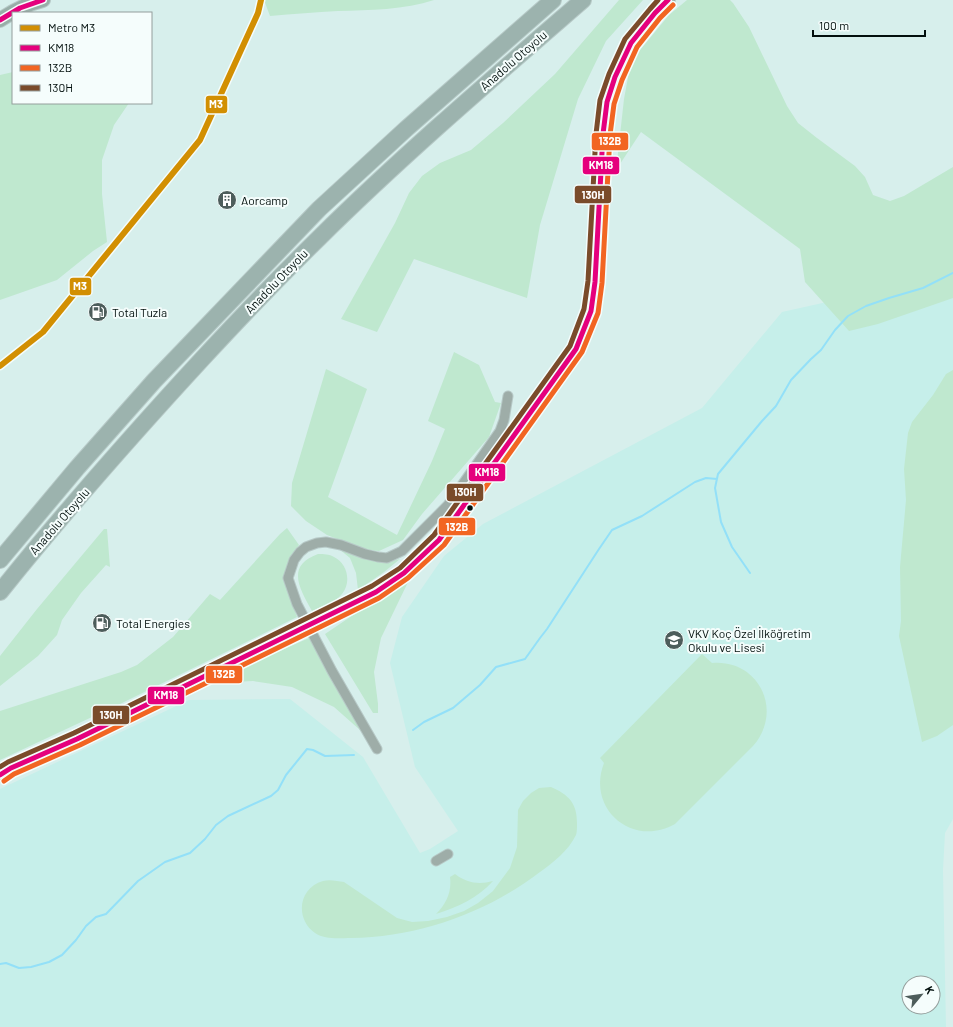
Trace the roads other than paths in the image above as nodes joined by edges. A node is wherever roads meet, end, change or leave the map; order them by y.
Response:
1 (42, 0) edge
2 (553, 0) edge
3 (582, 0) edge
4 (668, 0) edge
5 (14, 12) edge
6 (12, 13) edge
7 (0, 20) edge
8 (508, 396) dead end
9 (0, 560) edge
10 (0, 592) edge
11 (377, 749) dead end
12 (0, 775) edge
13 (448, 854) dead end
14 (436, 861) dead end

1 - 5 main road
2 - 9 highway, Anadolu Otoyolu
3 - 10 highway, Anadolu Otoyolu
4 - 12 main road, bridge
6 - 7 main road
8 - 11 street
13 - 14 street

